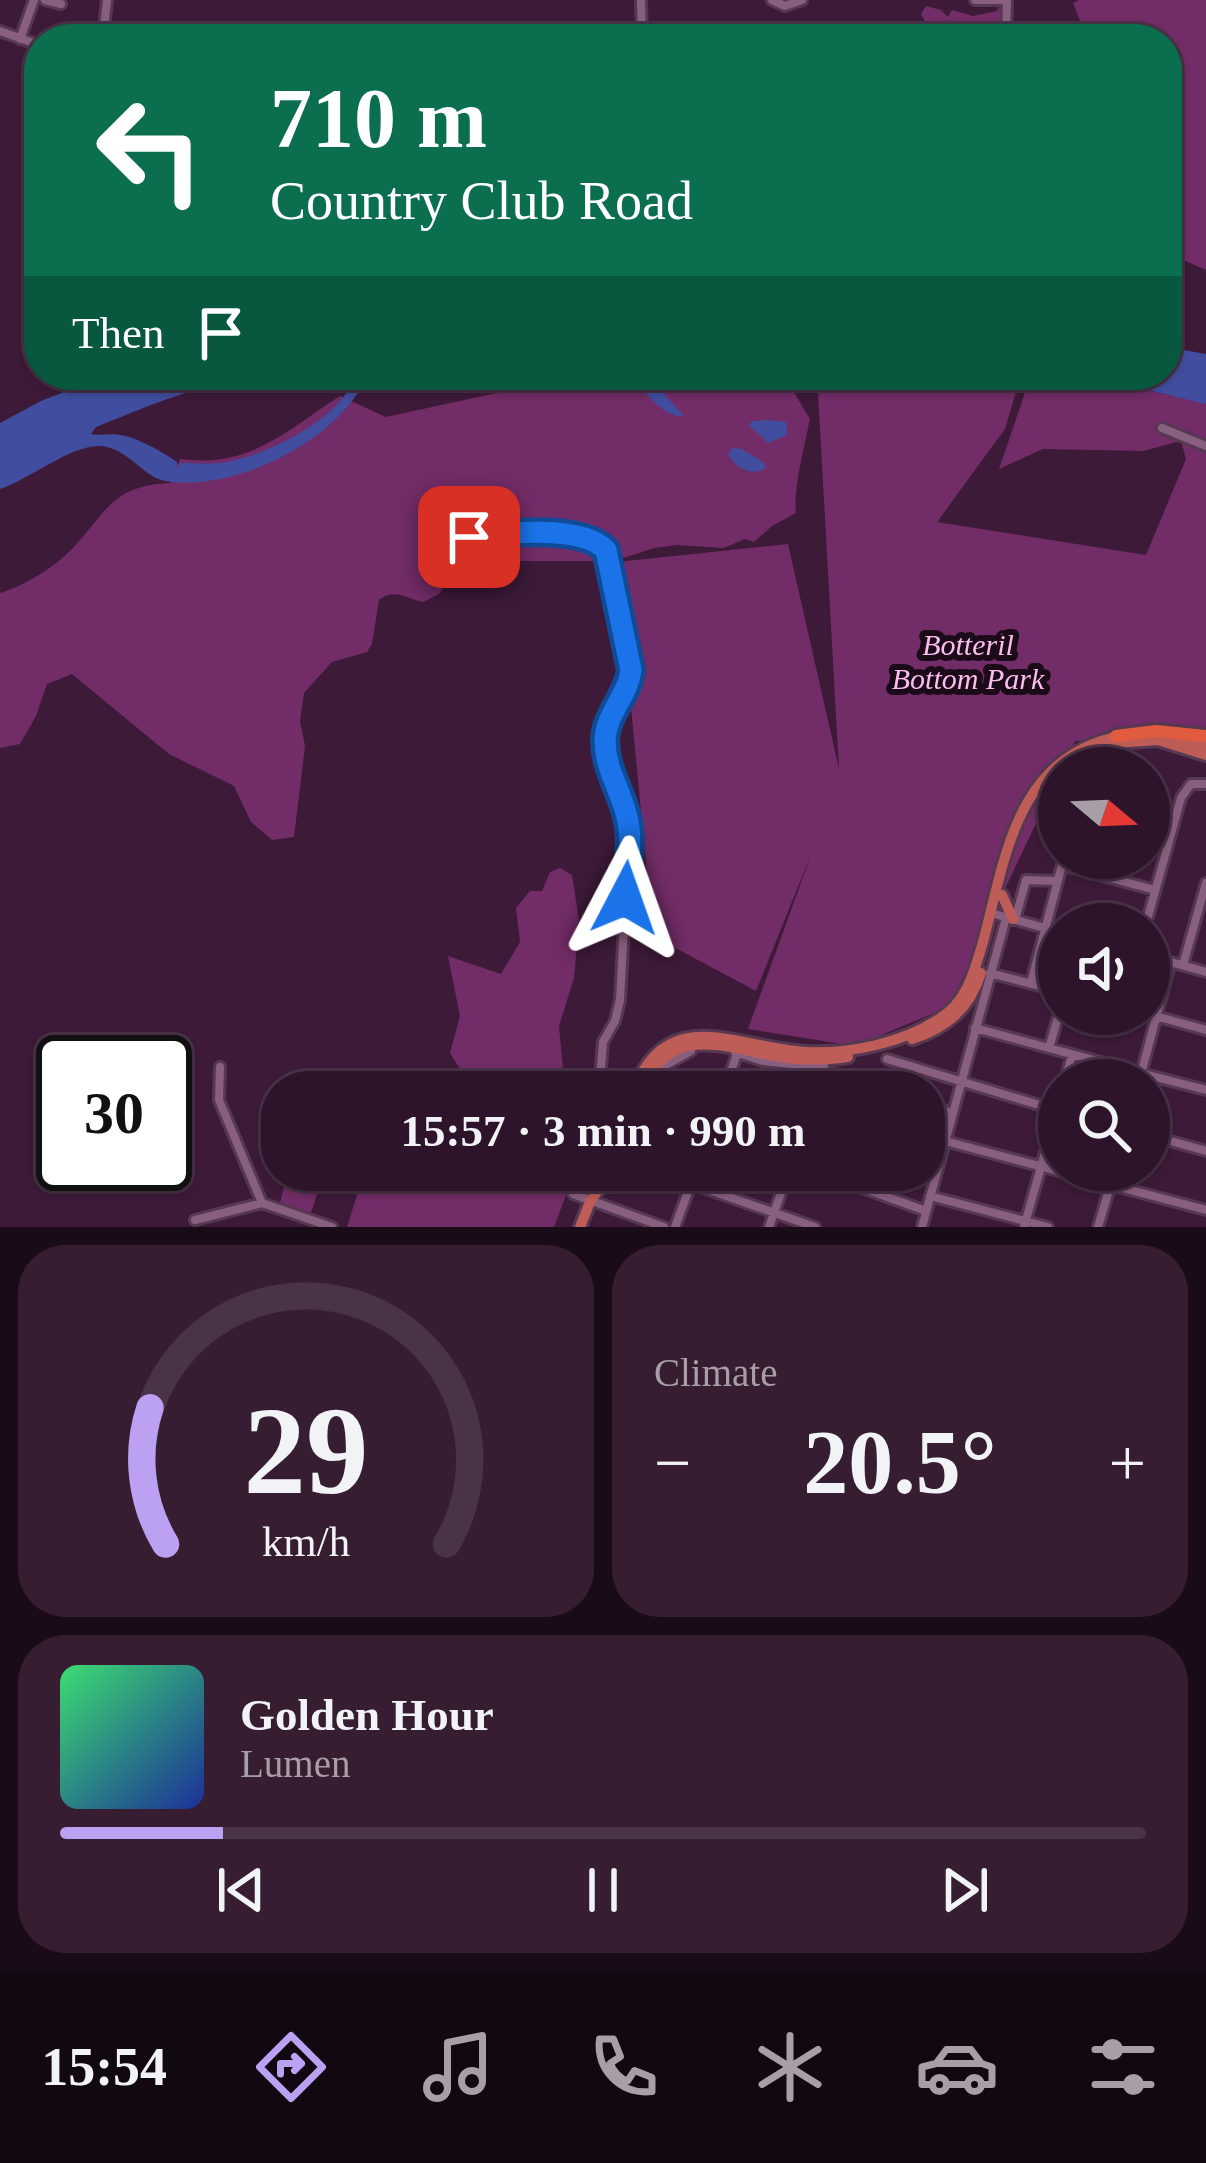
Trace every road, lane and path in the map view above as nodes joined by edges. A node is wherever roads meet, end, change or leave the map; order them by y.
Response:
1 (45, 0) edge
2 (772, 0) edge
3 (802, 0) edge
4 (975, 0) edge
5 (1007, 0) edge
6 (61, 4) dead end
7 (24, 28) edge
8 (0, 31) edge
9 (20, 39) junction
10 (24, 40) edge
11 (1162, 428) dead end
12 (1206, 446) edge
13 (440, 540) dead end
14 (1116, 736) junction
15 (1206, 736) edge
16 (1108, 747) edge
17 (1206, 751) edge
18 (1206, 784) edge
19 (1038, 795) edge
20 (1058, 880) junction
21 (1206, 883) edge
22 (1155, 890) junction
23 (1052, 903) edge
24 (1152, 903) edge
25 (1004, 917) junction
26 (1038, 926) edge
27 (1038, 957) edge
28 (1171, 962) edge
29 (1183, 965) junction
30 (1206, 971) edge
31 (990, 973) junction
32 (1031, 983) junction
33 (1038, 985) edge
34 (1170, 1020) edge
35 (975, 1028) junction
36 (1206, 1030) edge
37 (1053, 1035) edge
38 (1049, 1048) junction
39 (737, 1053) junction
40 (1072, 1055) junction
41 (887, 1059) dead end
42 (1071, 1059) edge
43 (1086, 1059) edge
44 (825, 1060) junction
45 (220, 1067) dead end
46 (601, 1071) edge
47 (642, 1071) edge
48 (659, 1071) edge
49 (731, 1071) edge
50 (822, 1071) edge
51 (847, 1071) edge
52 (1170, 1082) edge
53 (960, 1083) junction
54 (1206, 1090) edge
55 (1038, 1103) edge
56 (945, 1111) edge
57 (952, 1113) junction
58 (945, 1141) joint
59 (1170, 1142) edge
60 (1206, 1151) edge
61 (1038, 1165) edge
62 (1038, 1174) edge
63 (575, 1191) edge
64 (597, 1191) edge
65 (688, 1191) edge
66 (711, 1191) edge
67 (782, 1191) edge
68 (870, 1191) edge
69 (931, 1191) edge
70 (1109, 1191) edge
71 (1134, 1191) edge
72 (930, 1196) junction
73 (590, 1202) junction
74 (262, 1203) junction
75 (1206, 1210) edge
76 (926, 1211) junction
77 (774, 1213) junction
78 (195, 1220) dead end
79 (1025, 1224) edge
80 (332, 1227) edge
81 (579, 1227) edge
82 (664, 1227) edge
83 (675, 1227) edge
84 (769, 1227) edge
85 (815, 1227) edge
86 (922, 1227) edge
87 (1048, 1227) edge
88 (1098, 1227) edge

1 - 6 street
2 - 3 street
4 - 5 street
7 - 9 street
8 - 9 street
9 - 10 street
11 - 12 street
13 - 46 street
14 - 15 highway
14 - 17 main road
14 - 25 main road
16 - 17 main road
18 - 22 street
19 - 25 main road
20 - 22 street
20 - 23 street
20 - 25 street
21 - 29 street
22 - 24 street
25 - 26 street
25 - 31 street
25 - 44 main road
27 - 32 street
28 - 29 street
29 - 30 street
31 - 32 street
31 - 35 street
32 - 33 street
34 - 36 street
35 - 38 street
35 - 53 street
37 - 38 street
38 - 40 street
39 - 44 street
39 - 48 street
39 - 49 street
40 - 42 street
40 - 43 street
41 - 53 street
44 - 47 main road
44 - 50 street
44 - 51 street
45 - 74 street
52 - 54 street
53 - 55 street
53 - 57 street
56 - 57 street
57 - 58 street
58 - 61 street
59 - 60 street
62 - 79 street
63 - 73 street
64 - 73 main road
65 - 83 street
66 - 77 street
67 - 77 street
68 - 76 street
69 - 72 street
70 - 88 street
71 - 75 street
72 - 76 street
72 - 79 street
73 - 81 main road
73 - 82 street
74 - 78 street
74 - 80 street
76 - 86 street
77 - 84 street
77 - 85 street
79 - 87 street

